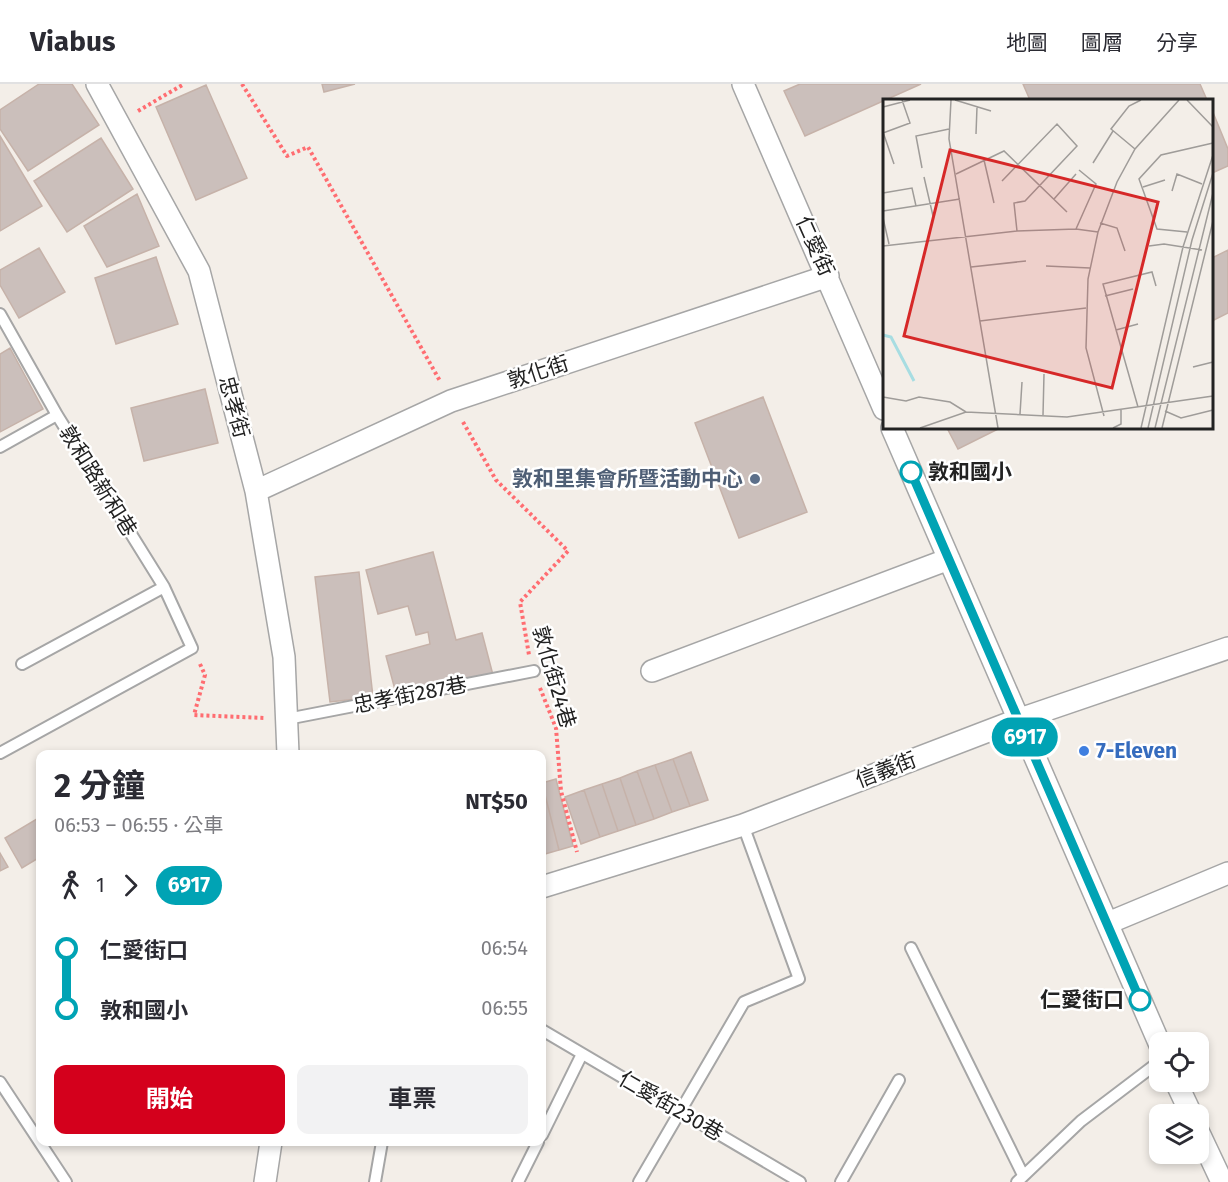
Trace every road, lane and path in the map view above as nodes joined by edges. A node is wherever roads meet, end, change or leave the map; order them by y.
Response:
1 (97, 84) edge
2 (184, 84) edge
3 (242, 84) edge
4 (743, 84) edge
5 (119, 122) junction
6 (828, 276) junction
7 (0, 314) edge
8 (451, 400) junction
9 (883, 404) edge
10 (57, 416) junction
11 (892, 429) edge
12 (0, 447) edge
13 (256, 491) junction
14 (949, 559) junction
15 (164, 587) junction
16 (192, 648) junction
17 (1228, 648) edge
18 (22, 664) dead end
19 (534, 671) junction
20 (652, 671) dead end
21 (287, 719) junction
22 (1017, 720) junction
23 (288, 750) edge
24 (0, 753) edge
25 (743, 825) junction
26 (1228, 873) edge
27 (583, 876) junction
28 (546, 887) edge
29 (1108, 923) junction
30 (911, 948) dead end
31 (546, 1032) edge
32 (1154, 1032) edge
33 (582, 1054) junction
34 (1149, 1069) edge
35 (898, 1080) dead end
36 (0, 1082) edge
37 (680, 1110) junction
38 (546, 1127) edge
39 (36, 1137) edge
40 (42, 1146) edge
41 (270, 1146) edge
42 (381, 1146) edge
43 (536, 1146) edge
44 (1209, 1154) edge
45 (1020, 1179) edge
46 (66, 1182) edge
47 (265, 1182) edge
48 (375, 1182) edge
49 (518, 1182) edge
50 (639, 1182) edge
51 (800, 1182) edge
52 (841, 1182) edge
53 (1222, 1182) edge

1 - 5 street, 忠孝街
2 - 5 path
3 - 8 path, 敦化街24巷
4 - 6 street, 仁愛街
5 - 13 street, 忠孝街
6 - 8 street, 敦化街
6 - 9 street, 仁愛街
7 - 10 lane, 敦和路新和巷
8 - 13 street, 敦化街
8 - 19 path, 敦化街24巷
10 - 12 lane
10 - 15 lane, 敦和路新和巷
11 - 14 street
13 - 21 street, 忠孝街
14 - 20 street
14 - 22 street
15 - 16 lane, 敦和路新和巷
15 - 18 lane
16 - 21 path
16 - 24 lane
17 - 22 street, 信義街
19 - 21 lane, 忠孝街287巷
19 - 27 path, 敦化街24巷
21 - 23 street, 忠孝街
22 - 25 street, 信義街
22 - 29 street
25 - 27 street, 信義街
25 - 37 lane
26 - 29 street
27 - 28 street, 信義街
29 - 32 street
30 - 45 lane
31 - 33 lane, 仁愛街230巷
33 - 37 lane, 仁愛街230巷
33 - 38 lane
34 - 45 lane
35 - 52 lane
36 - 39 lane
37 - 50 lane
37 - 51 lane, 仁愛街230巷
40 - 46 lane
41 - 47 street
42 - 48 lane
43 - 49 lane
44 - 53 street

